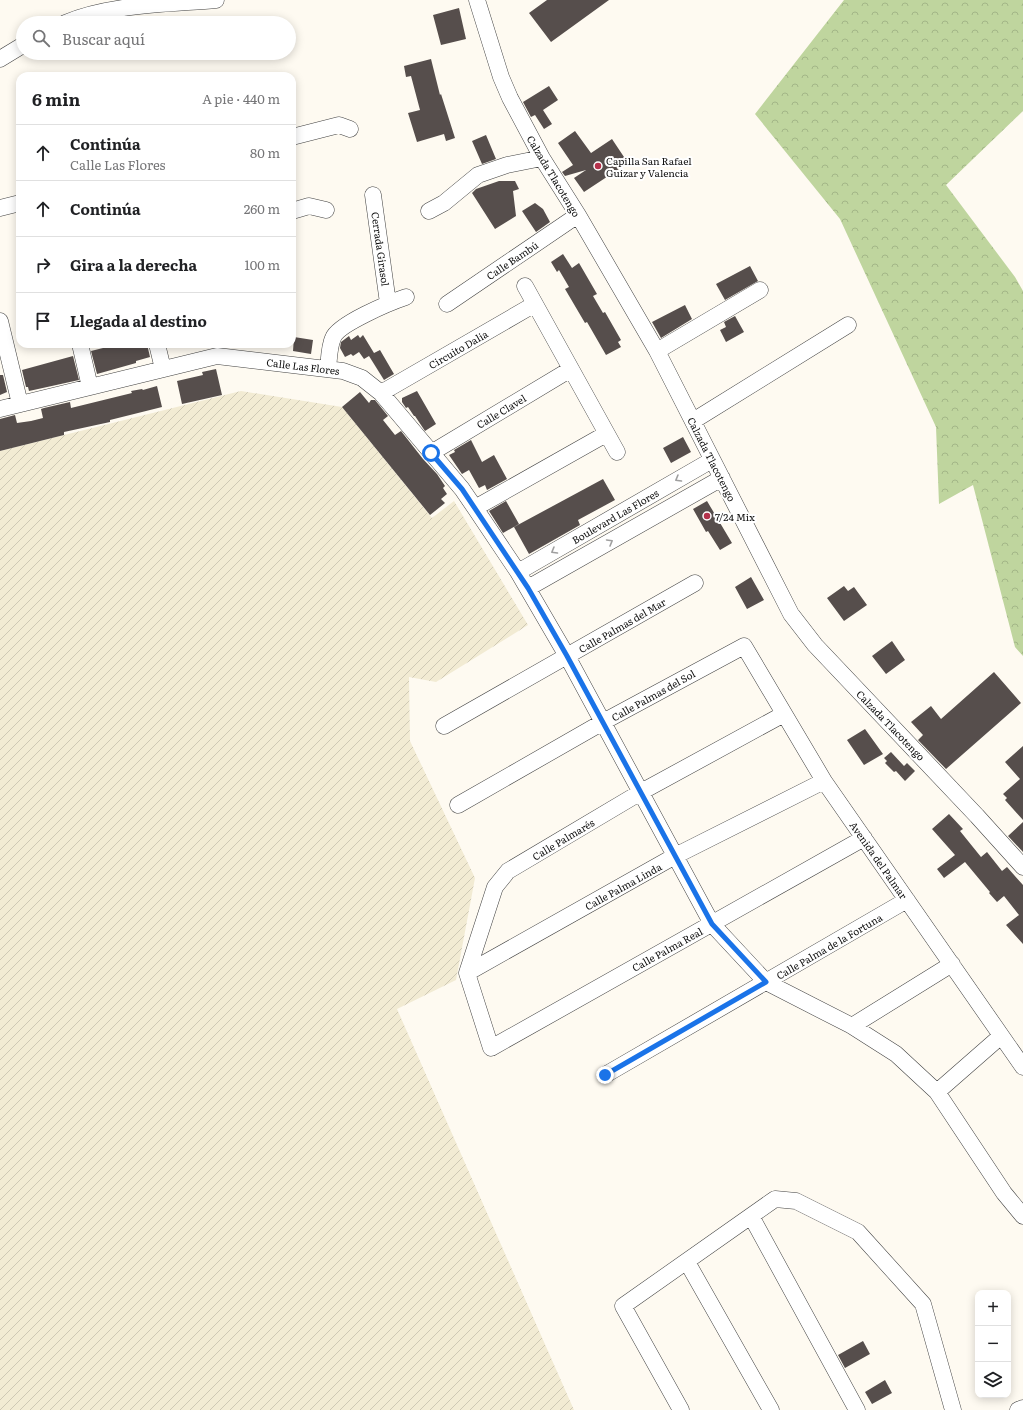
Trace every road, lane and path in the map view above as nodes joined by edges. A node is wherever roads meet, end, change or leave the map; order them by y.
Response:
1 (216, 0) edge
2 (477, 0) edge
3 (82, 16) edge
4 (16, 49) edge
5 (0, 59) edge
6 (350, 129) dead end
7 (296, 136) edge
8 (542, 158) junction
9 (373, 195) dead end
10 (16, 204) edge
11 (0, 208) edge
12 (296, 209) edge
13 (326, 210) dead end
14 (429, 211) dead end
15 (578, 216) junction
16 (525, 286) dead end
17 (760, 290) dead end
18 (406, 297) dead end
19 (388, 303) junction
20 (447, 304) dead end
21 (535, 304) junction
22 (0, 321) edge
23 (848, 325) dead end
24 (81, 348) edge
25 (158, 348) edge
26 (657, 351) junction
27 (164, 369) junction
28 (328, 369) junction
29 (571, 369) junction
30 (90, 387) junction
31 (381, 393) junction
32 (20, 404) junction
33 (0, 409) edge
34 (693, 421) junction
35 (606, 434) junction
36 (617, 452) dead end
37 (431, 453) junction
38 (712, 460) junction
39 (722, 478) junction
40 (475, 508) junction
41 (518, 572) junction
42 (695, 583) dead end
43 (528, 588) junction
44 (744, 646) joint
45 (567, 656) junction
46 (784, 714) junction
47 (603, 722) junction
48 (444, 726) dead end
49 (824, 781) junction
50 (641, 792) junction
51 (458, 805) dead end
52 (864, 838) junction
53 (675, 856) junction
54 (1023, 867) edge
55 (907, 900) junction
56 (712, 924) junction
57 (952, 964) junction
58 (467, 973) junction
59 (766, 982) junction
60 (852, 1026) junction
61 (1001, 1036) junction
62 (1023, 1067) edge
63 (605, 1075) dead end
64 (937, 1092) junction
65 (751, 1216) junction
66 (1023, 1216) edge
67 (687, 1262) junction
68 (1023, 1408) edge
69 (681, 1410) edge
70 (771, 1410) edge
71 (857, 1410) edge
72 (953, 1410) edge
73 (1018, 1410) edge

1 - 3 street
2 - 8 street, Calzada Tlacotengo
4 - 5 street
6 - 7 street
8 - 14 street
8 - 15 street, Calzada Tlacotengo
9 - 19 street, Cerrada Girasol
10 - 11 street
12 - 13 street
15 - 20 street, Calle Bambú
15 - 26 street, Calzada Tlacotengo
16 - 21 street
17 - 26 street
18 - 19 street
19 - 28 street
21 - 29 street
21 - 31 street, Circuito Dalia
22 - 32 street
23 - 34 street
24 - 30 street
25 - 27 street
26 - 34 street, Calzada Tlacotengo
27 - 28 street, Calle Las Flores
27 - 30 street, Calle Las Flores
28 - 31 street, Calle Las Flores
29 - 35 street
29 - 37 street, Calle Clavel
30 - 32 street, Calle Las Flores
31 - 37 street, Calle Las Flores
32 - 33 street, Calle Las Flores
34 - 38 street, Calzada Tlacotengo
35 - 36 street
35 - 40 street
37 - 40 street, Calle Las Flores
38 - 39 street, Calzada Tlacotengo
38 -> 41 street, Boulevard Las Flores
43 -> 39 street, Boulevard Las Flores
39 - 54 street, Calzada Tlacotengo
40 - 41 street, Calle Las Flores
41 - 43 street, Calle Las Flores
42 - 45 street, Calle Palmas del Mar
43 - 45 street, Calle Las Flores
44 - 46 street, Avenida del Palmar
44 - 47 street, Calle Palmas del Sol
45 - 47 street, Calle Las Flores
45 - 48 street, Calle Palmas del Mar
46 - 49 street, Avenida del Palmar
46 - 50 street, Calle Palmarés
47 - 50 street, Calle Las Flores
47 - 51 street, Calle Palmas del Sol
49 - 52 street, Avenida del Palmar
49 - 53 street, Calle Palma Linda
50 - 53 street, Calle Las Flores
50 - 58 street, Calle Palmarés
52 - 55 street, Avenida del Palmar
52 - 56 street, Calle Palma Real
53 - 56 street, Calle Las Flores
53 - 58 street, Calle Palma Linda
55 - 57 street, Avenida del Palmar
55 - 59 street, Calle Palma de la Fortuna
56 - 58 street, Calle Palma Real
56 - 59 street, Calle Las Flores
57 - 60 street
57 - 61 street, Avenida del Palmar
59 - 60 street, Calle Las Flores
59 - 63 street, Calle Palma de la Fortuna
60 - 64 street, Calle Las Flores
61 - 62 street, Avenida del Palmar
61 - 64 street
64 - 66 street, Calle Las Flores
65 - 67 street
65 - 71 street
65 - 72 street
67 - 69 street
67 - 70 street
68 - 73 street

